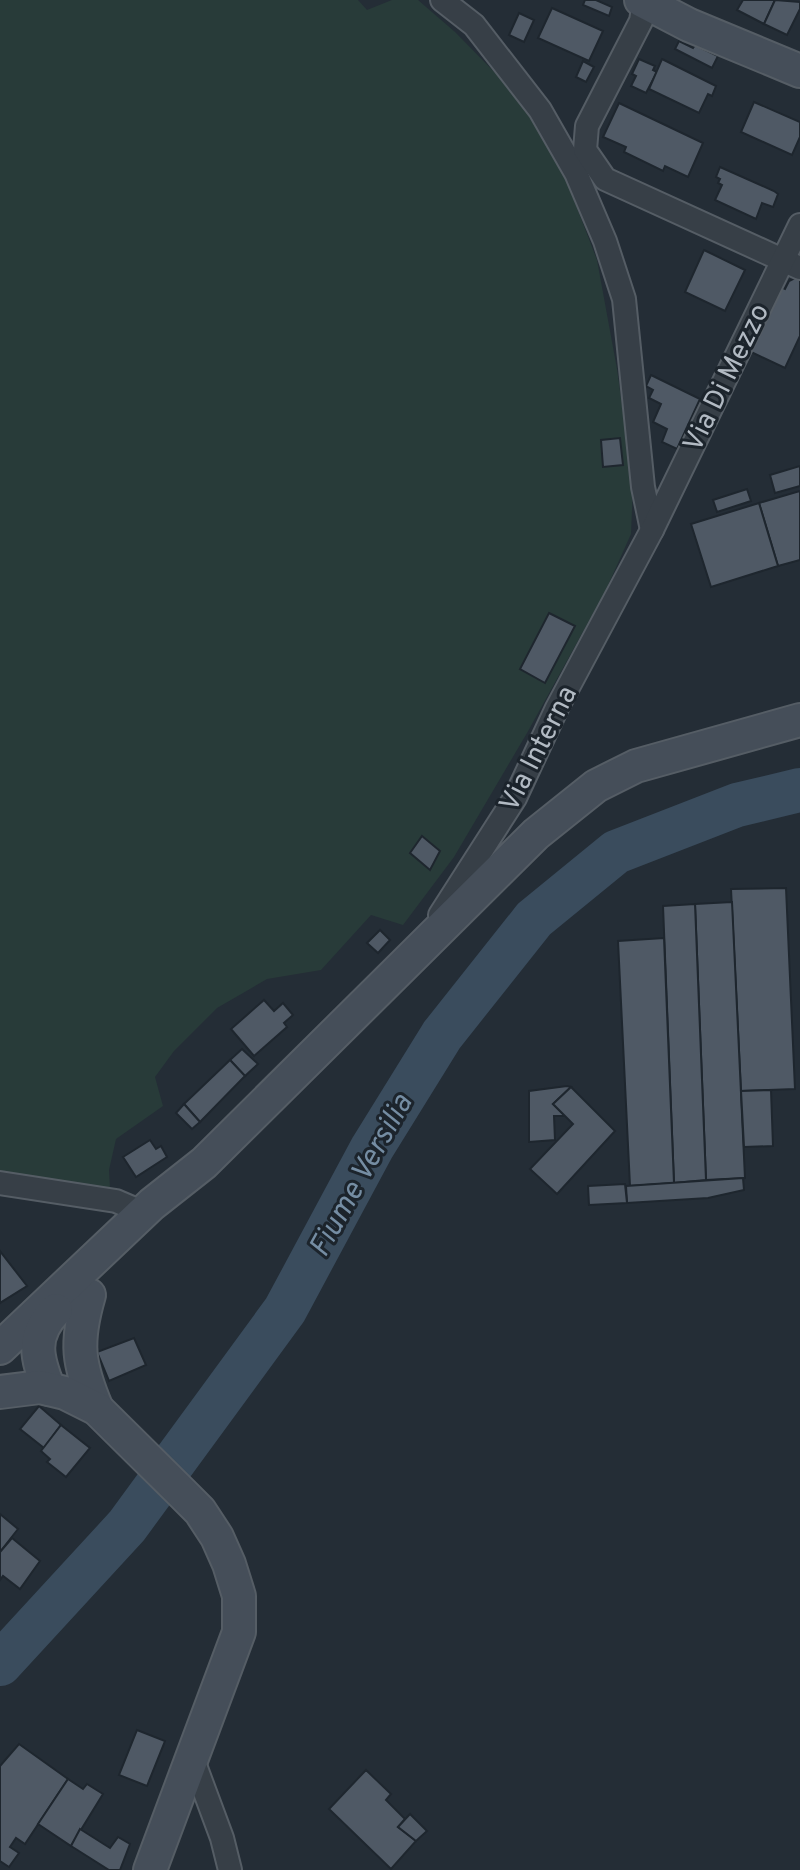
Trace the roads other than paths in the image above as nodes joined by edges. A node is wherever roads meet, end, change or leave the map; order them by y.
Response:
1 (442, 0) edge
2 (642, 1) edge
3 (800, 71) edge
4 (800, 225) edge
5 (792, 264) edge
6 (652, 530) junction
7 (800, 720) edge
8 (410, 959) junction
9 (189, 1175) junction
10 (0, 1183) edge
11 (144, 1213) junction
12 (89, 1295) junction
13 (13, 1347) edge
14 (80, 1360) junction
15 (0, 1376) edge
16 (49, 1389) junction
17 (0, 1392) edge
18 (108, 1419) junction
19 (193, 1760) junction
20 (150, 1870) edge
21 (230, 1870) edge

1 - 6 street
2 - 3 main road
2 - 5 street
4 - 5 street, Via Di Mezzo
5 - 6 street, Via Di Mezzo
6 - 8 street, Via Interna
7 - 8 main road
8 - 9 main road
9 - 11 main road
9 - 12 main road
10 - 11 street
11 - 13 main road
12 - 13 main road
12 - 14 main road
13 - 14 main road
13 - 15 main road
13 - 16 main road
14 - 18 main road
16 - 17 main road
16 - 18 main road
18 - 19 main road
19 - 20 main road
19 - 21 street

